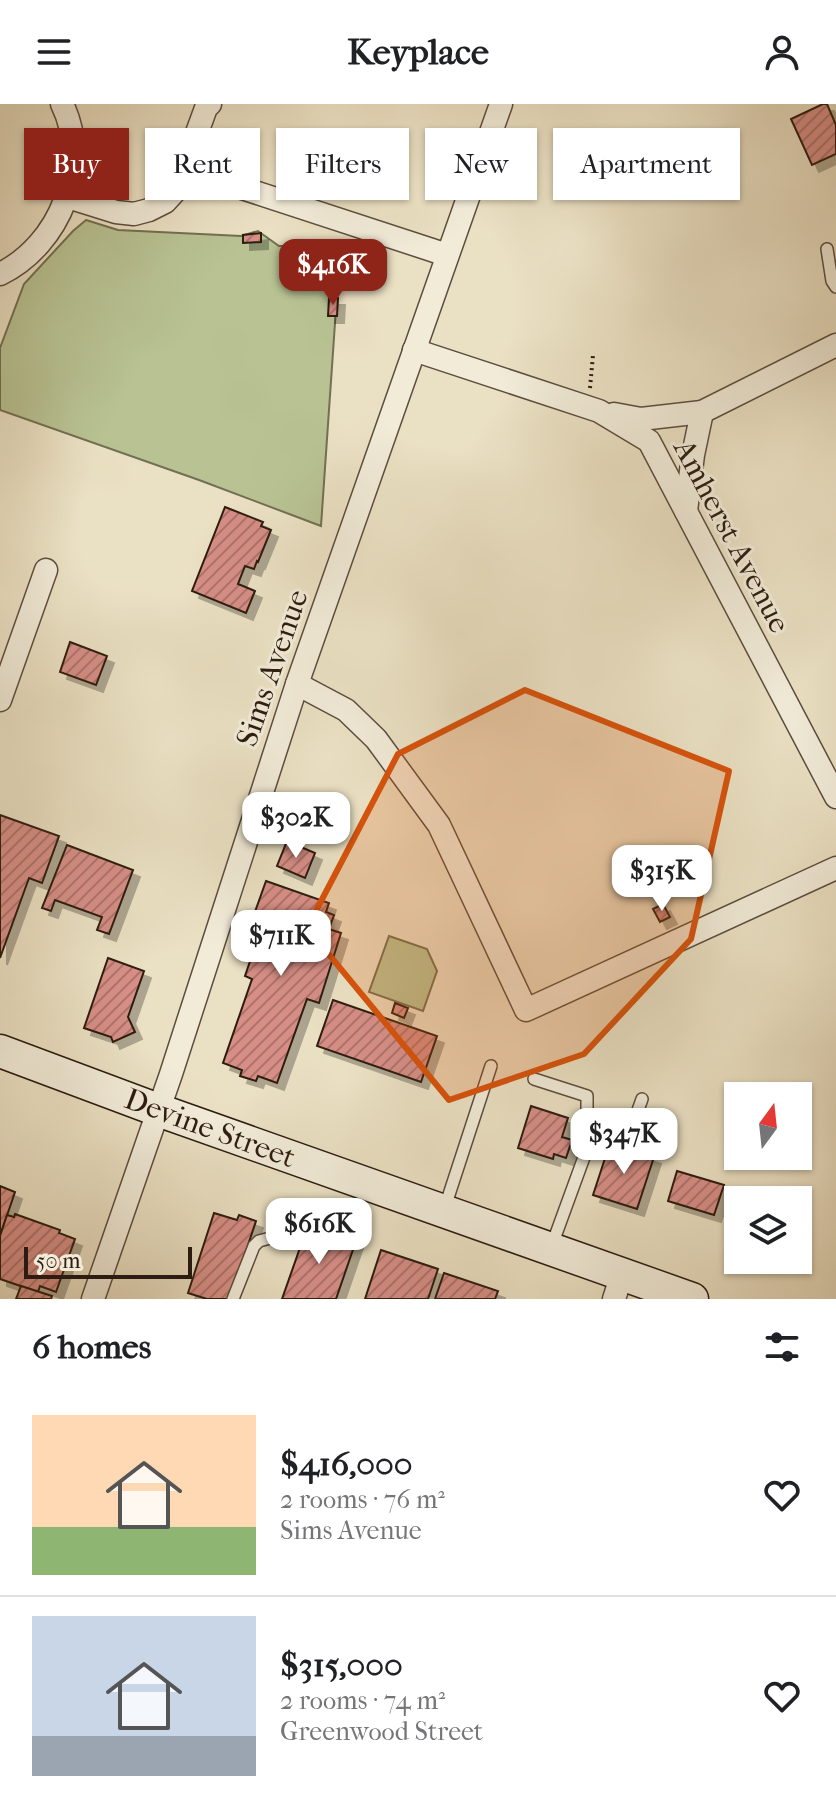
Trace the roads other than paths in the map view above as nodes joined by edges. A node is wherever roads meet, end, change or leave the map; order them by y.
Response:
1 (62, 104) edge
2 (210, 104) edge
3 (501, 104) edge
4 (70, 128) edge
5 (199, 128) edge
6 (260, 194) edge
7 (66, 200) edge
8 (78, 200) edge
9 (167, 200) edge
10 (827, 249) dead end
11 (447, 255) junction
12 (0, 274) edge
13 (836, 287) edge
14 (836, 345) edge
15 (414, 350) junction
16 (593, 409) junction
17 (702, 412) junction
18 (686, 511) junction
19 (46, 570) dead end
20 (297, 684) junction
21 (0, 700) edge
22 (836, 797) edge
23 (836, 868) edge
24 (0, 1051) edge
25 (491, 1066) dead end
26 (534, 1079) dead end
27 (642, 1099) dead end
28 (158, 1110) junction
29 (587, 1149) junction
30 (444, 1211) junction
31 (274, 1237) dead end
32 (551, 1249) junction
33 (618, 1286) edge
34 (93, 1299) edge
35 (233, 1299) edge
36 (692, 1299) edge

1 - 4 street
2 - 5 street
3 - 11 street, Sims Avenue
6 - 11 street
7 - 12 street
8 - 9 street
10 - 13 lane
11 - 15 street, Sims Avenue
14 - 17 street
15 - 16 street, Amherst Avenue
15 - 20 street, Sims Avenue
16 - 17 street
16 - 18 street, Amherst Avenue
17 - 18 street
18 - 22 street, Amherst Avenue
19 - 21 street
20 - 23 street
20 - 28 street, Sims Avenue
24 - 28 main road, Devine Street
25 - 30 lane
26 - 29 lane
27 - 29 lane
28 - 30 main road, Devine Street
28 - 34 street, Sims Avenue
29 - 32 lane
30 - 32 main road, Devine Street
31 - 35 lane
32 - 33 main road, Devine Street
33 - 36 main road, Devine Street

